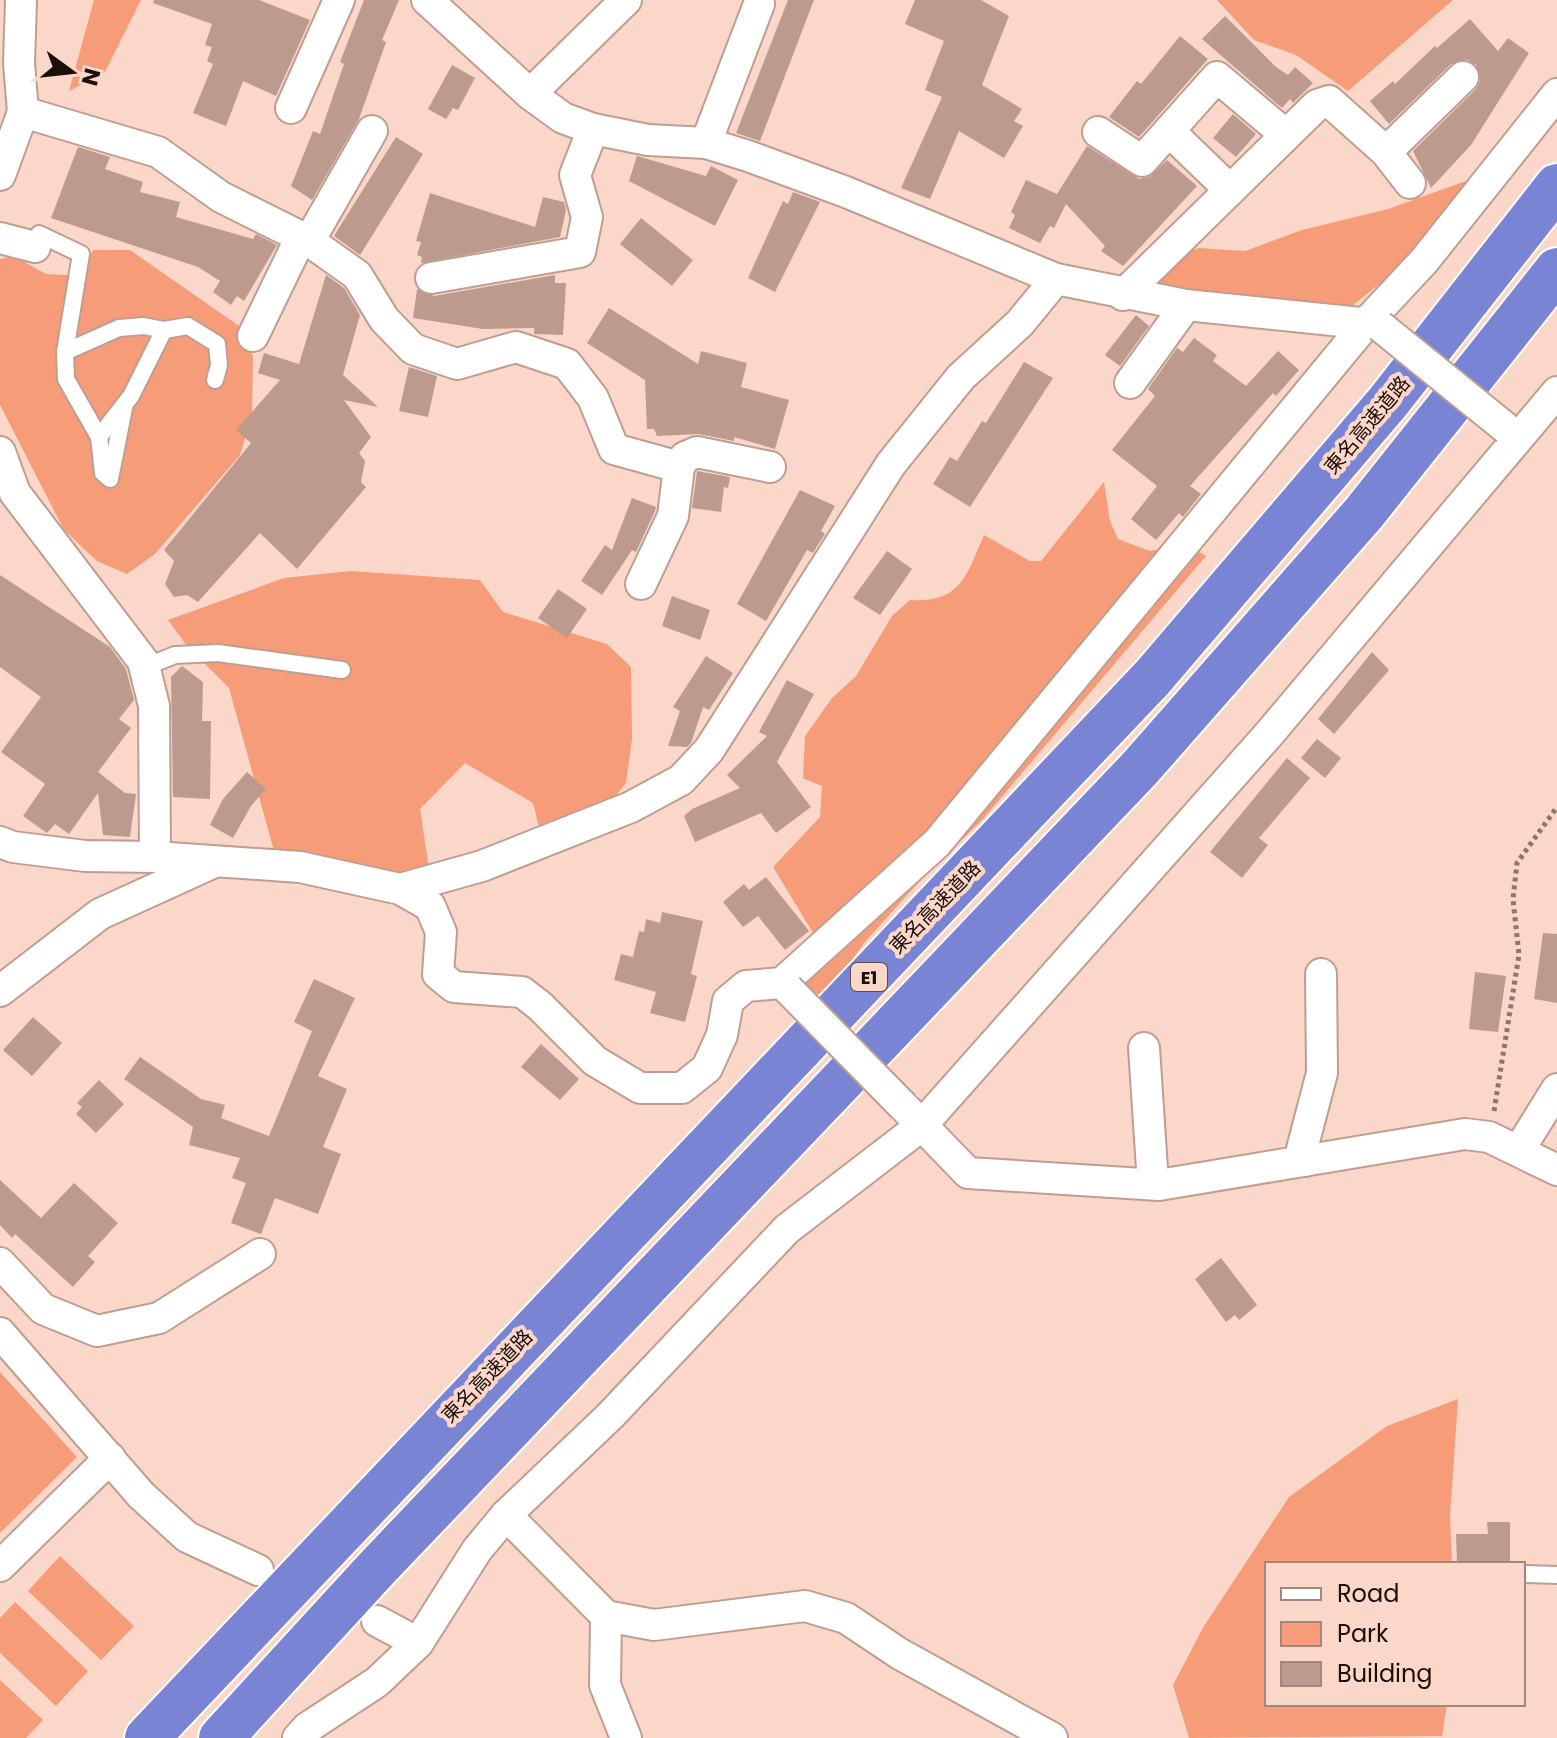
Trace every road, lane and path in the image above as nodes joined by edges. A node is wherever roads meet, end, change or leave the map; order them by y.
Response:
1 (21, 0) edge
2 (339, 0) edge
3 (626, 0) edge
4 (759, 4) dead end
5 (440, 5) edge
6 (1463, 77) dead end
7 (530, 94) junction
8 (1557, 94) edge
9 (291, 108) dead end
10 (23, 112) junction
11 (593, 129) junction
12 (372, 131) dead end
13 (1169, 131) junction
14 (1098, 132) dead end
15 (1286, 135) junction
16 (706, 143) junction
17 (1386, 152) junction
18 (0, 175) edge
19 (1410, 183) dead end
20 (1557, 186) edge
21 (1230, 190) junction
22 (0, 238) edge
23 (305, 239) junction
24 (35, 247) joint
25 (1557, 270) edge
26 (431, 278) dead end
27 (1056, 279) junction
28 (1123, 295) junction
29 (1186, 305) junction
30 (1374, 324) junction
31 (164, 330) junction
32 (253, 336) dead end
33 (65, 352) junction
34 (215, 380) dead end
35 (1130, 383) dead end
36 (1557, 392) edge
37 (124, 405) junction
38 (1512, 433) junction
39 (99, 437) junction
40 (0, 452) edge
41 (679, 467) junction
42 (770, 467) dead end
43 (641, 584) dead end
44 (145, 667) junction
45 (342, 670) dead end
46 (1557, 807) edge
47 (0, 842) edge
48 (155, 857) junction
49 (214, 862) junction
50 (400, 889) junction
51 (1321, 974) dead end
52 (785, 986) junction
53 (0, 991) edge
54 (1144, 1048) dead end
55 (1557, 1089) edge
56 (912, 1116) junction
57 (1489, 1137) junction
58 (1519, 1150) junction
59 (1305, 1161) junction
60 (1557, 1170) edge
61 (1153, 1184) junction
62 (260, 1254) dead end
63 (0, 1263) edge
64 (0, 1333) edge
65 (110, 1458) junction
66 (506, 1515) junction
67 (0, 1566) edge
68 (258, 1570) dead end
69 (1526, 1574) dead end
70 (1557, 1575) edge
71 (606, 1616) junction
72 (377, 1621) dead end
73 (418, 1643) junction
74 (147, 1738) edge
75 (221, 1738) edge
76 (298, 1738) edge
77 (626, 1738) edge
78 (1052, 1738) edge

1 - 10 street
2 - 9 street
3 - 7 street
4 - 16 street
5 - 7 street
6 - 17 street
7 - 11 street
8 - 30 street
10 - 18 street
10 - 23 street
11 - 16 street
11 - 26 street
12 - 23 street
13 - 14 street
13 - 15 street
13 - 21 street
15 - 17 street
15 - 21 street
16 - 27 street
17 - 19 street
20 - 74 highway, 東名高速道路 / E1
21 - 28 street
22 - 24 street
23 - 32 street
23 - 41 street
24 - 33 lane
25 - 75 highway, E1
27 - 28 street
27 - 50 street
28 - 29 street
29 - 30 street
29 - 35 street
30 - 38 street, bridge
30 - 52 street
31 - 33 lane
31 - 34 lane
31 - 37 lane
33 - 39 lane
36 - 38 street
37 - 39 lane
37 - 39 lane
38 - 56 street
40 - 44 street
41 - 42 street
41 - 43 street
44 - 45 lane
44 - 48 street
46 - 57 path
47 - 48 street
48 - 49 street
49 - 50 street
49 - 53 street
50 - 52 street
51 - 59 street
52 - 56 street, bridge
54 - 61 street
55 - 58 street
56 - 61 street
56 - 66 street
57 - 58 street
57 - 59 street
58 - 60 street
59 - 61 street
62 - 63 street
64 - 65 street
65 - 67 street
65 - 68 street
66 - 71 street
66 - 73 street
69 - 70 lane
71 - 77 street
71 - 78 street
72 - 73 street
73 - 76 street

